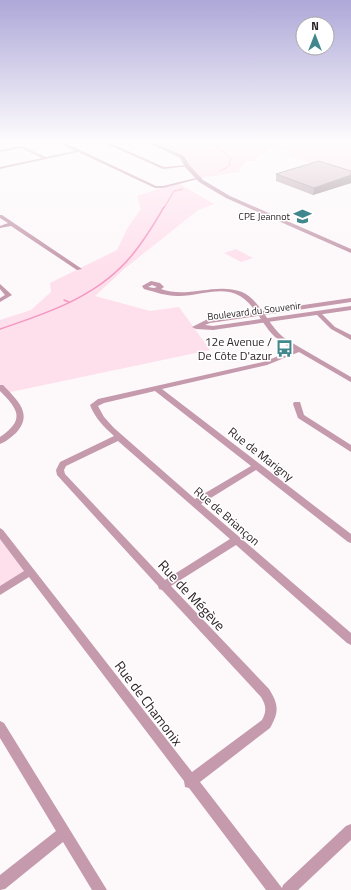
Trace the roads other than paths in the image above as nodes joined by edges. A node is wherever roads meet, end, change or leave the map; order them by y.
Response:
1 (148, 184) edge
2 (177, 184) edge
3 (208, 184) edge
4 (211, 184) edge
5 (0, 216) edge
6 (11, 224) junction
7 (0, 226) edge
8 (351, 247) edge
9 (351, 251) edge
10 (79, 269) dead end
11 (0, 286) edge
12 (157, 290) dead end
13 (0, 300) edge
14 (351, 300) edge
15 (351, 308) edge
16 (318, 313) junction
17 (258, 314) junction
18 (263, 320) junction
19 (351, 338) edge
20 (299, 350) junction
21 (351, 380) edge
22 (0, 387) edge
23 (156, 388) junction
24 (297, 404) dead end
25 (120, 437) junction
26 (0, 440) edge
27 (351, 449) edge
28 (257, 466) junction
29 (195, 503) junction
30 (0, 532) edge
31 (351, 539) edge
32 (236, 540) junction
33 (30, 572) junction
34 (163, 586) junction
35 (0, 591) edge
36 (351, 640) edge
37 (0, 727) edge
38 (190, 782) junction
39 (351, 831) edge
40 (64, 834) junction
41 (0, 884) edge
42 (100, 890) edge
43 (275, 890) edge
44 (288, 890) edge

1 - 2 street
3 - 9 street
4 - 8 street
5 - 6 street
6 - 7 street
6 - 10 street
11 - 13 street
12 - 17 street
14 - 17 street, Boulevard du Souvenir
15 - 16 street, Boulevard du Souvenir
16 - 18 street, Boulevard du Souvenir
16 - 19 street
17 - 18 street
17 - 18 street, Boulevard du Souvenir
18 - 20 street
20 - 21 street
20 - 23 street
22 - 26 street
23 - 25 street, Rue de Briançon
23 - 28 street, Rue de Marigny
24 - 27 street
25 - 29 street, Rue de Briançon
25 - 34 street, Rue de Mégève
28 - 29 street
28 - 31 street, Rue de Marigny
29 - 32 street, Rue de Briançon
30 - 33 street, Rue de Chamonix
32 - 34 street
32 - 36 street, Rue de Briançon
33 - 35 street
33 - 38 street, Rue de Chamonix
34 - 38 street, Rue de Mégève
37 - 40 street
38 - 43 street, Rue de Chamonix
39 - 44 street
40 - 41 street
40 - 42 street

